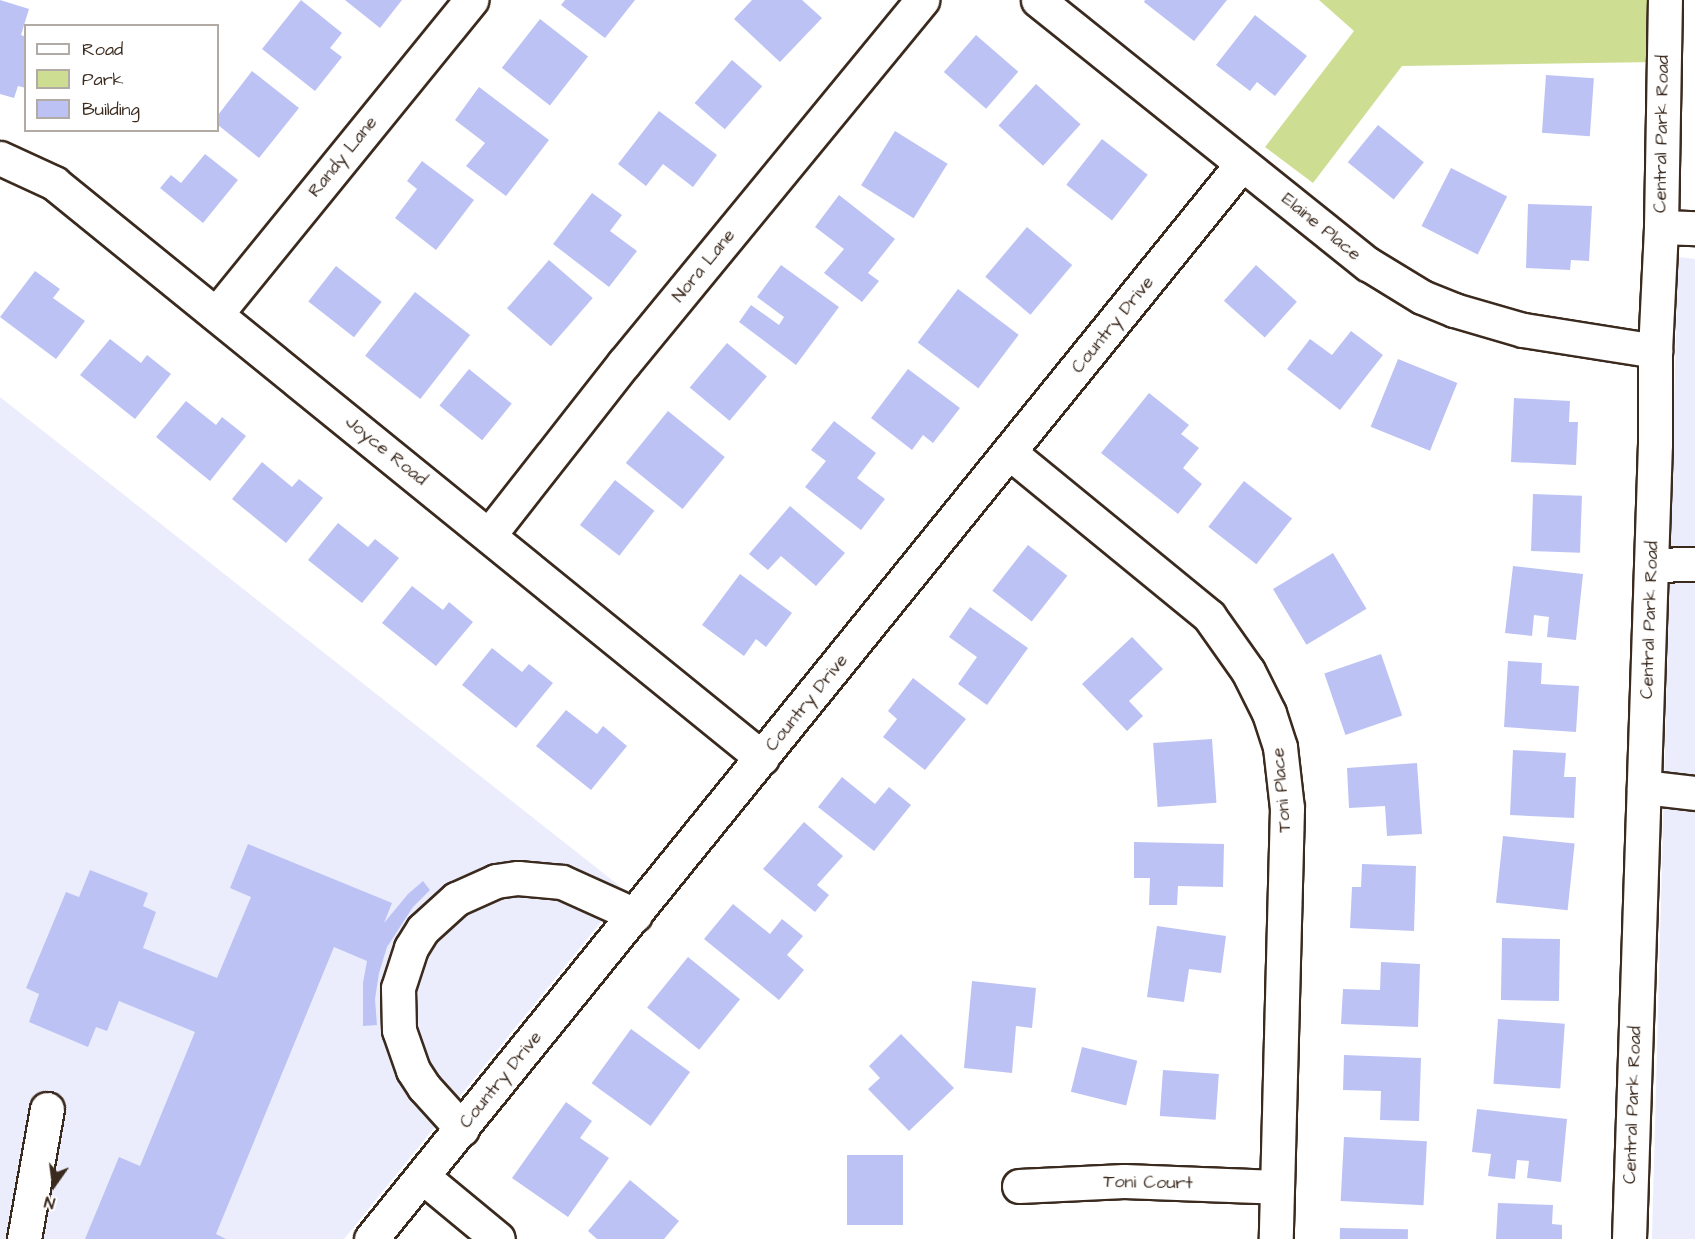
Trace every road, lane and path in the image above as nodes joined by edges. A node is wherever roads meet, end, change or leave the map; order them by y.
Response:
1 (471, 0) edge
2 (922, 0) edge
3 (1038, 0) edge
4 (1665, 0) edge
5 (0, 159) edge
6 (1241, 165) junction
7 (1661, 227) junction
8 (1695, 228) edge
9 (216, 314) junction
10 (1655, 351) junction
11 (1010, 453) junction
12 (489, 535) junction
13 (1695, 564) edge
14 (1652, 565) junction
15 (762, 758) junction
16 (1644, 787) junction
17 (1695, 793) edge
18 (635, 915) junction
19 (47, 1108) dead end
20 (462, 1129) junction
21 (423, 1177) junction
22 (1019, 1186) dead end
23 (1277, 1188) junction
24 (24, 1239) edge
25 (372, 1239) edge
26 (498, 1239) edge
27 (1276, 1239) edge
28 (1629, 1239) edge

1 - 9 street, Randy Lane
2 - 12 street, Nora Lane
3 - 6 street, Elaine Place
4 - 7 street, Central Park Road
5 - 9 street, Joyce Road
6 - 10 street, Elaine Place
6 - 11 street, Country Drive
7 - 8 street
7 - 10 street, Central Park Road
9 - 12 street, Joyce Road
10 - 14 street, Central Park Road
11 - 15 street, Country Drive
11 - 23 street, Toni Place
12 - 15 street, Joyce Road
13 - 14 street
14 - 16 street, Central Park Road
15 - 18 street, Country Drive
16 - 17 street
16 - 28 street, Central Park Road
18 - 20 street, Country Drive
18 - 20 street
19 - 24 street
20 - 21 street, Country Drive
21 - 25 street, Country Drive
21 - 26 street
22 - 23 street, Toni Court
23 - 27 street, Toni Place

